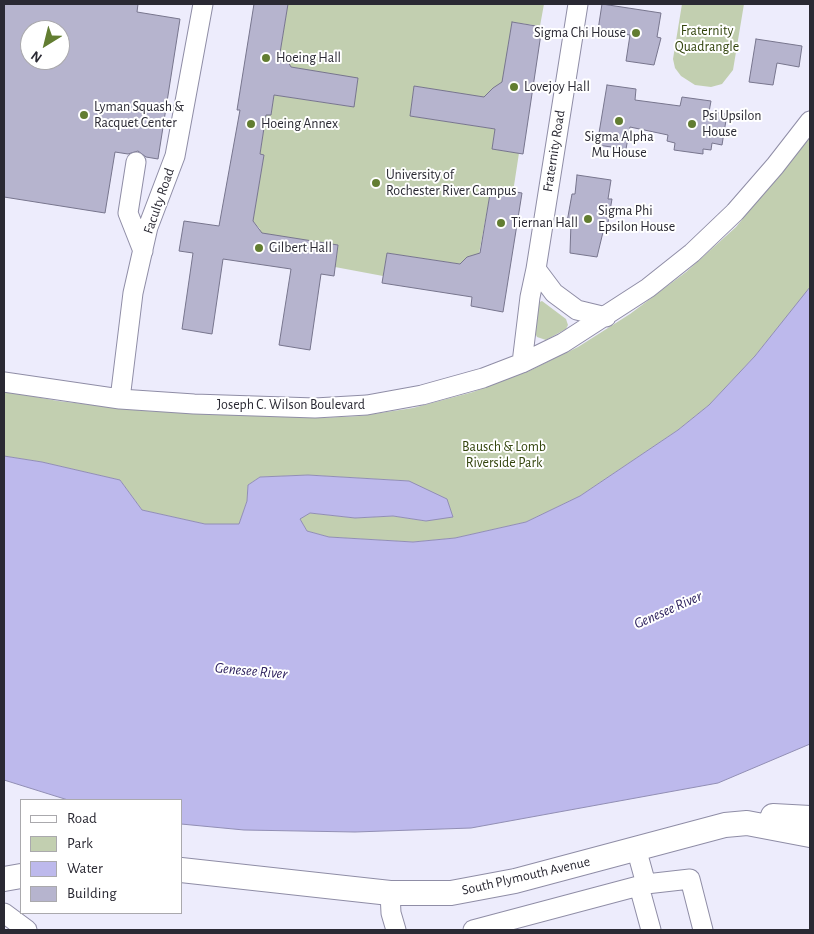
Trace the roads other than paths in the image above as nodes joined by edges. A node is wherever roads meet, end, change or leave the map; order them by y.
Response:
1 (203, 4) edge
2 (578, 4) edge
3 (810, 121) edge
4 (136, 162) dead end
5 (143, 251) junction
6 (536, 270) junction
7 (606, 317) junction
8 (522, 363) junction
9 (4, 382) edge
10 (120, 399) junction
11 (810, 818) edge
12 (747, 823) junction
13 (810, 835) edge
14 (636, 848) junction
15 (182, 870) edge
16 (20, 876) edge
17 (4, 879) edge
18 (643, 885) junction
19 (390, 893) junction
20 (4, 913) edge
21 (27, 930) edge
22 (396, 930) edge
23 (473, 930) edge
24 (651, 930) edge
25 (703, 930) edge

1 - 5 street, Faculty Road
2 - 6 street, Fraternity Road
3 - 7 street, Joseph C. Wilson Boulevard
4 - 5 street
5 - 10 street, Faculty Road
6 - 7 street
6 - 8 street, Fraternity Road
7 - 8 street, Joseph C. Wilson Boulevard
8 - 10 street, Joseph C. Wilson Boulevard
9 - 10 street, Joseph C. Wilson Boulevard
11 - 12 main road, South Plymouth Avenue
12 - 13 main road, South Plymouth Avenue
12 - 14 main road, South Plymouth Avenue
14 - 18 street
14 - 19 main road, South Plymouth Avenue
15 - 19 main road, South Plymouth Avenue
16 - 17 main road
18 - 23 street
18 - 24 street
18 - 25 street
19 - 22 street
20 - 21 street

